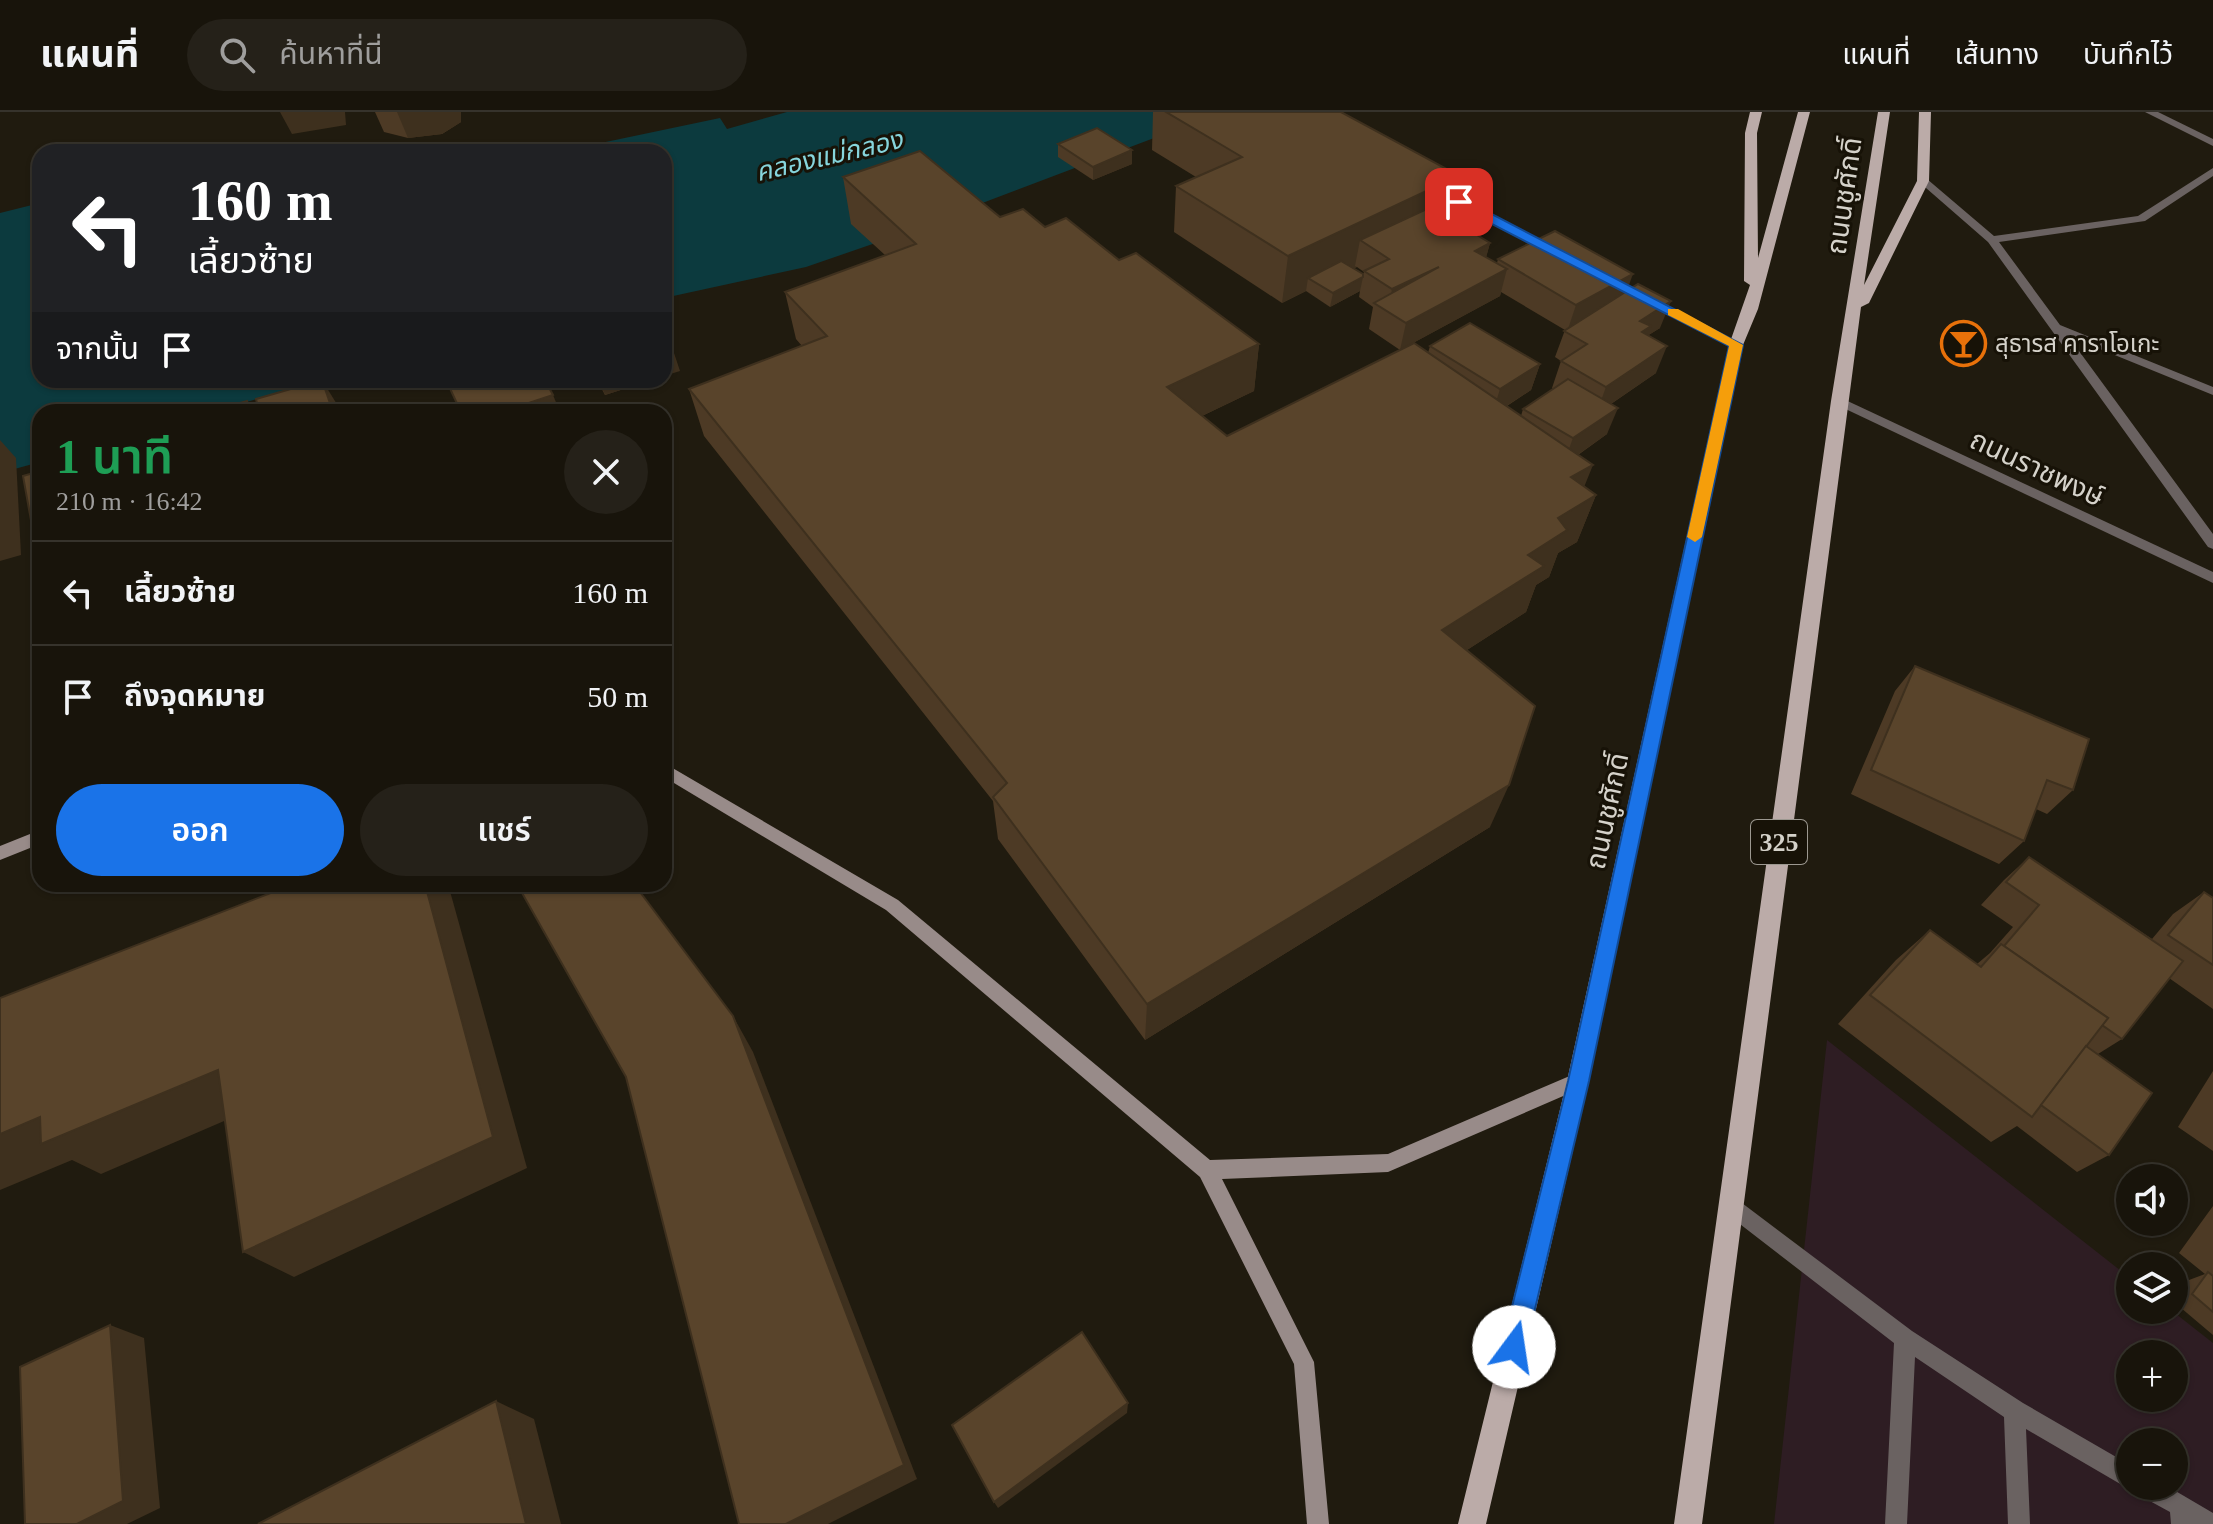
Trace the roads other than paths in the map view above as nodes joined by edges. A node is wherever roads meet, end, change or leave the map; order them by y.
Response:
1 (1756, 112) edge
2 (1804, 112) edge
3 (1884, 112) edge
4 (1925, 112) edge
5 (2150, 112) edge
6 (2213, 143) edge
7 (2213, 171) edge
8 (1417, 181) edge
9 (1923, 181) junction
10 (1992, 240) junction
11 (1570, 259) edge
12 (1597, 273) edge
13 (1751, 309) junction
14 (1853, 321) junction
15 (2055, 327) junction
16 (1736, 345) junction
17 (2213, 391) edge
18 (1839, 401) junction
19 (2213, 544) edge
20 (2213, 578) edge
21 (672, 774) edge
22 (32, 840) edge
23 (0, 853) edge
24 (1578, 1081) junction
25 (1207, 1170) junction
26 (1730, 1204) junction
27 (1905, 1338) junction
28 (2015, 1411) junction
29 (2116, 1469) edge
30 (2162, 1500) edge
31 (2181, 1515) edge
32 (1318, 1524) edge
33 (1472, 1524) edge
34 (1688, 1524) edge
35 (1896, 1524) edge
36 (2019, 1524) edge
37 (2211, 1524) edge

1 - 13 main road
2 - 13 main road, ถนนชูศักดิ์
3 - 14 main road, ถนนชูศักดิ์ / 325
4 - 9 main road
5 - 6 street
7 - 10 street
8 - 11 street
9 - 10 street
9 - 14 main road
10 - 15 street
12 - 16 street
13 - 16 main road, ถนนชูศักดิ์
14 - 18 main road, ถนนชูศักดิ์ / 325
15 - 17 street
15 - 19 street
16 - 24 main road, ถนนชูศักดิ์
18 - 20 street, ถนนราชพงษ์
18 - 26 main road, ถนนชูศักดิ์ / 325
21 - 25 main road
22 - 23 main road
24 - 25 main road
24 - 33 main road, ถนนชูศักดิ์
25 - 32 main road
26 - 27 street
26 - 34 main road, ถนนชูศักดิ์ / 325
27 - 28 street
27 - 35 street
28 - 29 street
28 - 36 street
30 - 31 street
31 - 37 street

